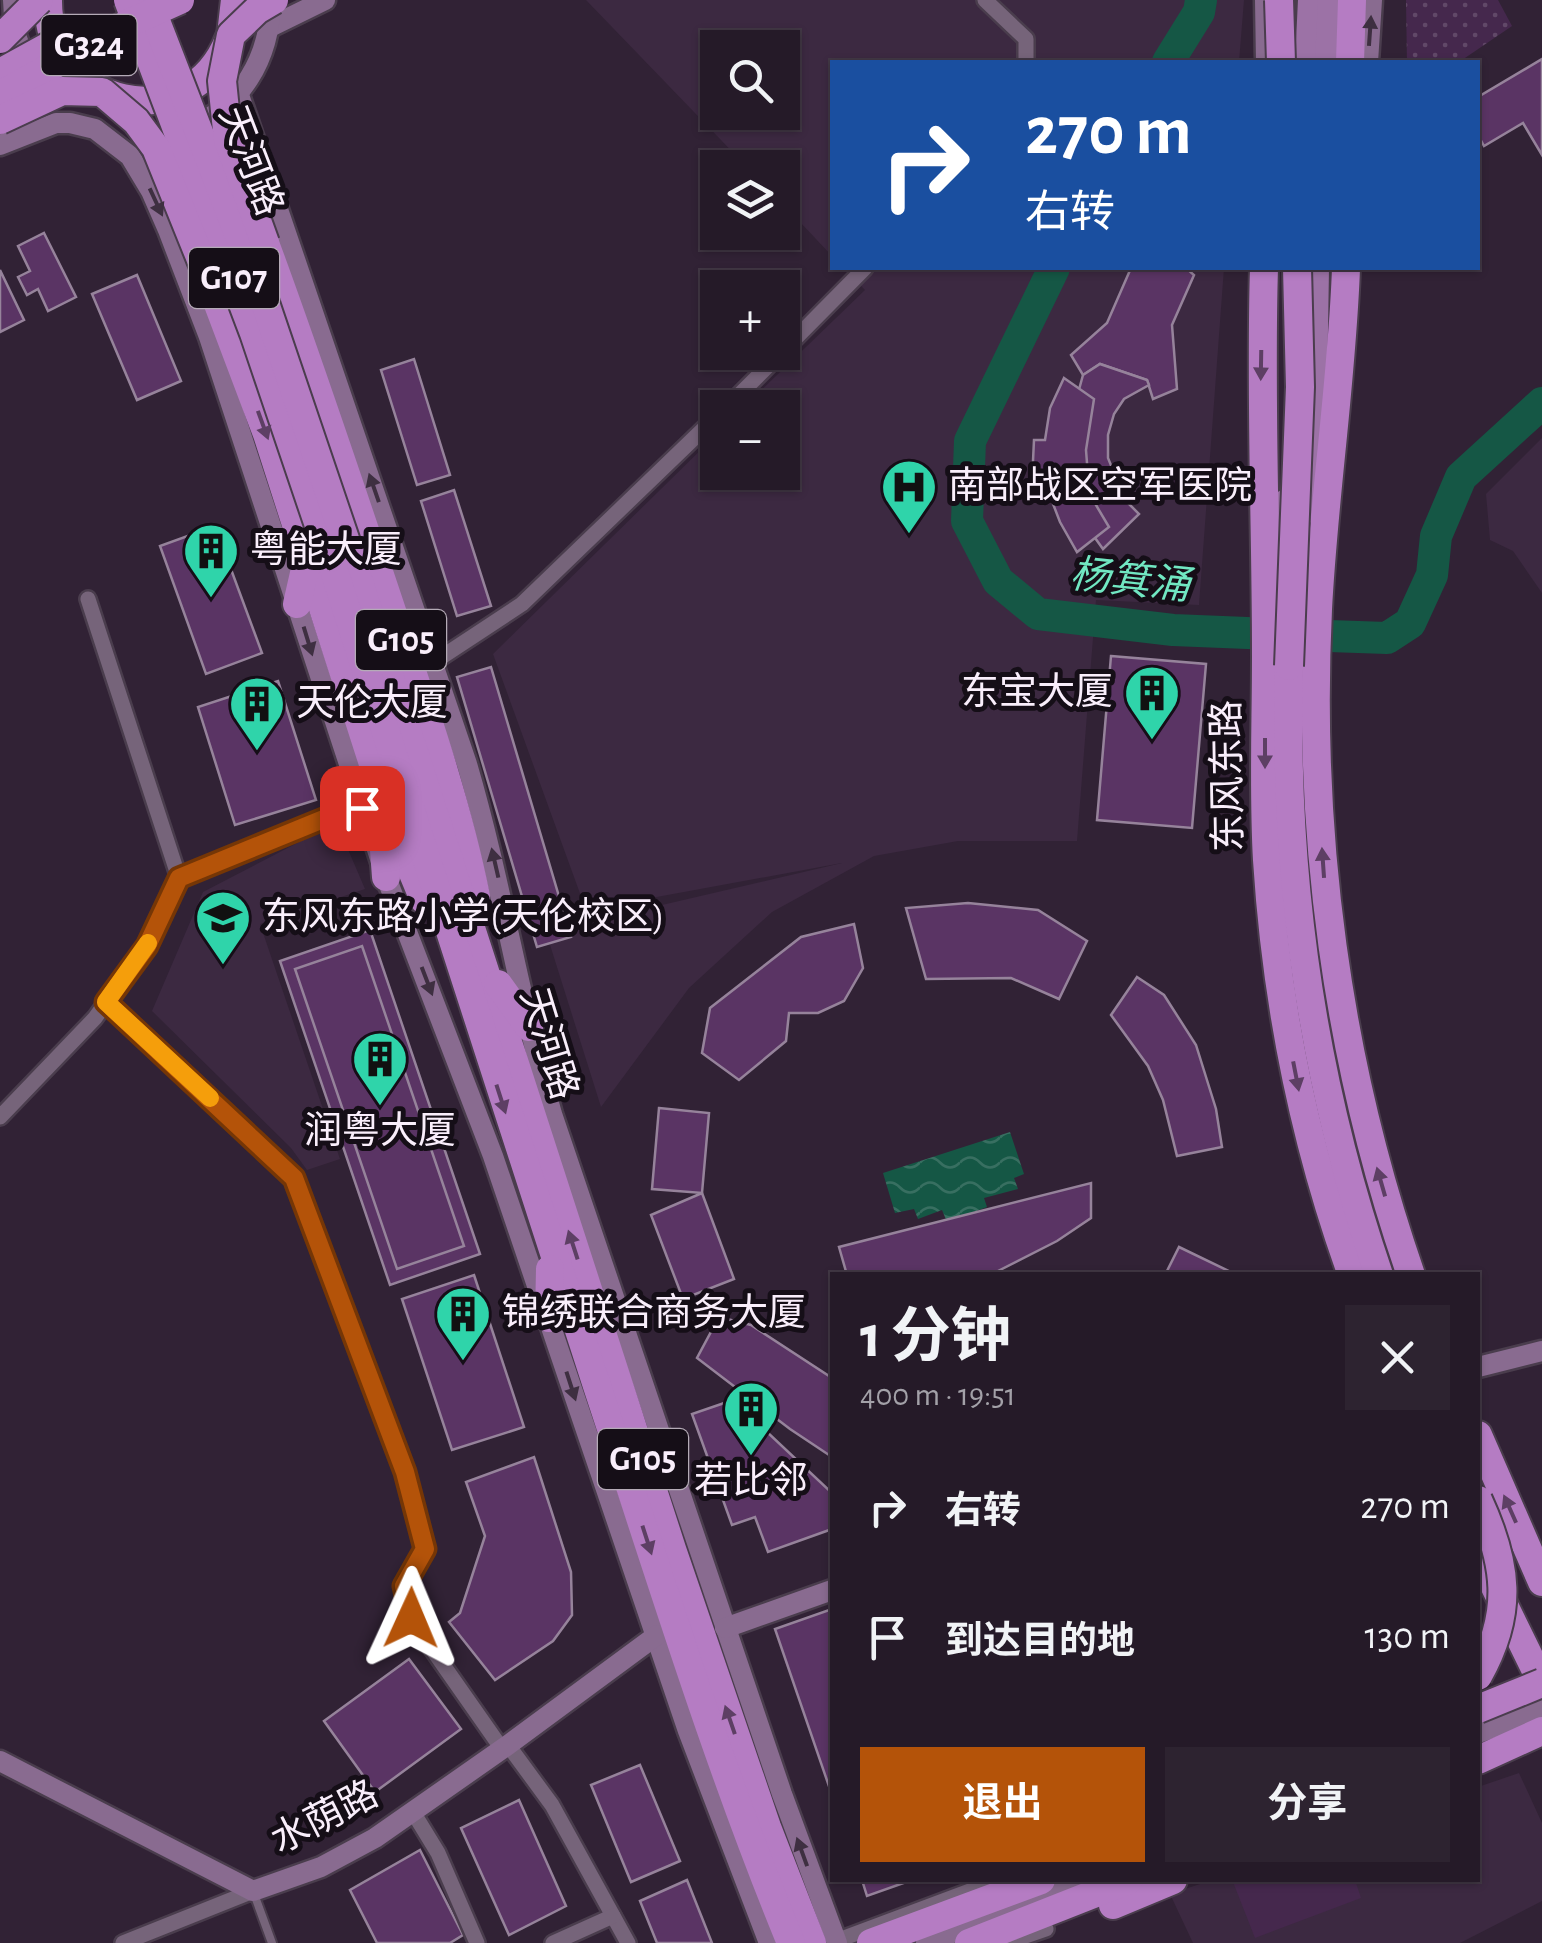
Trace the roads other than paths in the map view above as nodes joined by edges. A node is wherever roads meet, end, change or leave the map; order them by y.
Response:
1 (13, 0) edge
2 (39, 0) edge
3 (48, 0) edge
4 (131, 0) edge
5 (148, 0) edge
6 (180, 0) edge
7 (235, 0) edge
8 (250, 0) edge
9 (325, 0) edge
10 (986, 0) edge
11 (1265, 0) edge
12 (1279, 0) edge
13 (1288, 0) edge
14 (1309, 0) edge
15 (1329, 0) edge
16 (1352, 0) edge
17 (1372, 0) edge
18 (272, 9) edge
19 (231, 35) junction
20 (0, 38) edge
21 (1316, 52) edge
22 (1026, 60) edge
23 (1266, 60) edge
24 (1281, 60) edge
25 (1281, 60) edge
26 (1350, 60) edge
27 (1368, 60) edge
28 (0, 73) edge
29 (102, 92) junction
30 (239, 94) junction
31 (0, 95) edge
32 (0, 120) edge
33 (95, 129) junction
34 (0, 145) edge
35 (863, 270) edge
36 (1264, 270) edge
37 (1298, 270) edge
38 (1298, 270) edge
39 (1318, 270) edge
40 (1346, 270) edge
41 (292, 316) junction
42 (230, 333) junction
43 (800, 334) edge
44 (764, 370) edge
45 (744, 390) edge
46 (700, 433) edge
47 (329, 556) junction
48 (88, 598) dead end
49 (296, 604) junction
50 (1318, 610) junction
51 (1267, 638) junction
52 (423, 668) junction
53 (371, 797) junction
54 (386, 877) joint
55 (179, 878) junction
56 (474, 971) junction
57 (106, 1002) junction
58 (529, 1028) junction
59 (0, 1117) edge
60 (550, 1247) junction
61 (1351, 1272) edge
62 (1378, 1272) edge
63 (1410, 1272) edge
64 (550, 1318) junction
65 (1542, 1351) edge
66 (1480, 1366) edge
67 (1480, 1440) edge
68 (1480, 1504) edge
69 (1480, 1556) edge
70 (1542, 1582) edge
71 (661, 1584) junction
72 (830, 1591) edge
73 (726, 1628) junction
74 (656, 1634) junction
75 (1480, 1671) edge
76 (1541, 1685) edge
77 (1480, 1700) edge
78 (1480, 1708) edge
79 (1542, 1712) edge
80 (1480, 1720) edge
81 (1542, 1731) edge
82 (1480, 1736) edge
83 (505, 1748) junction
84 (1480, 1759) edge
85 (0, 1761) edge
86 (413, 1812) junction
87 (994, 1882) edge
88 (1036, 1882) edge
89 (1058, 1882) edge
90 (1086, 1882) edge
91 (1125, 1882) edge
92 (1168, 1882) edge
93 (253, 1891) junction
94 (613, 1916) junction
95 (1046, 1929) joint
96 (829, 1942) edge
97 (122, 1943) edge
98 (272, 1943) edge
99 (477, 1943) edge
100 (553, 1943) edge
101 (628, 1943) edge
102 (769, 1943) edge
103 (791, 1943) edge
104 (871, 1943) edge
105 (897, 1943) edge
106 (926, 1943) edge
107 (969, 1943) edge
108 (1005, 1943) edge

1 - 33 main road
2 - 20 highway, bridge
3 - 29 highway, bridge
4 - 28 highway, G324, bridge
4 - 47 highway, 天河路 / G107, bridge
5 - 47 highway, 天河路 / G107, bridge
6 - 31 highway, G324, bridge
7 - 19 highway
8 - 19 highway, bridge
9 - 18 main road
10 - 22 street
11 - 23 main road
12 - 24 highway, bridge
13 - 25 highway
14 - 21 main road
15 - 21 main road
16 - 26 highway
27 -> 17 main road
18 - 19 highway, bridge
18 - 30 main road
19 - 29 highway, bridge
19 - 41 highway, G105, bridge
29 - 32 highway, bridge
29 - 42 highway, G105, bridge
30 - 33 main road
52 -> 30 main road
33 - 34 main road
33 -> 49 main road
35 - 43 street
36 -> 51 highway
37 - 51 main road, 东风东路
38 - 62 highway, bridge
39 - 50 main road
40 - 50 highway
41 - 42 highway
41 - 52 highway, G105
42 -> 47 highway, G105
44 - 45 street
46 - 52 street
47 - 49 highway
47 - 53 highway, G105
47 - 56 highway, 天河路 / G107
48 - 55 street
49 -> 53 main road
63 -> 50 highway
51 -> 61 highway, 东风东路
52 - 56 highway, G105
58 -> 52 main road
53 - 54 highway
53 - 55 street
53 - 56 highway, G105
54 -> 64 main road
55 - 57 street
56 - 58 highway
56 -> 60 highway, 天河路 / G105
96 -> 56 highway, 天河路 / G105
57 - 59 street
57 - 83 street
58 - 73 main road
60 - 64 highway
60 -> 71 highway, 天河路 / G105
64 -> 74 main road
65 - 66 main road
70 -> 67 highway
68 - 75 highway, bridge
69 - 76 highway
71 - 74 highway
71 - 103 highway, 天河路 / G105
72 - 73 main road
96 -> 73 main road
74 - 83 main road, 水荫路
74 - 102 main road
76 - 77 street
76 - 78 highway, bridge
76 - 80 main road
79 - 82 highway
81 - 84 highway
83 - 86 main road, 水荫路
83 - 94 street
85 - 93 main road, 水荫路
86 - 93 main road, 水荫路
86 - 99 street
87 - 96 street
88 - 104 highway
89 - 105 main road
90 - 106 main road
91 - 107 highway
92 - 95 highway
93 - 97 street
93 - 98 lane
94 - 100 street
94 - 101 street
95 - 108 street

